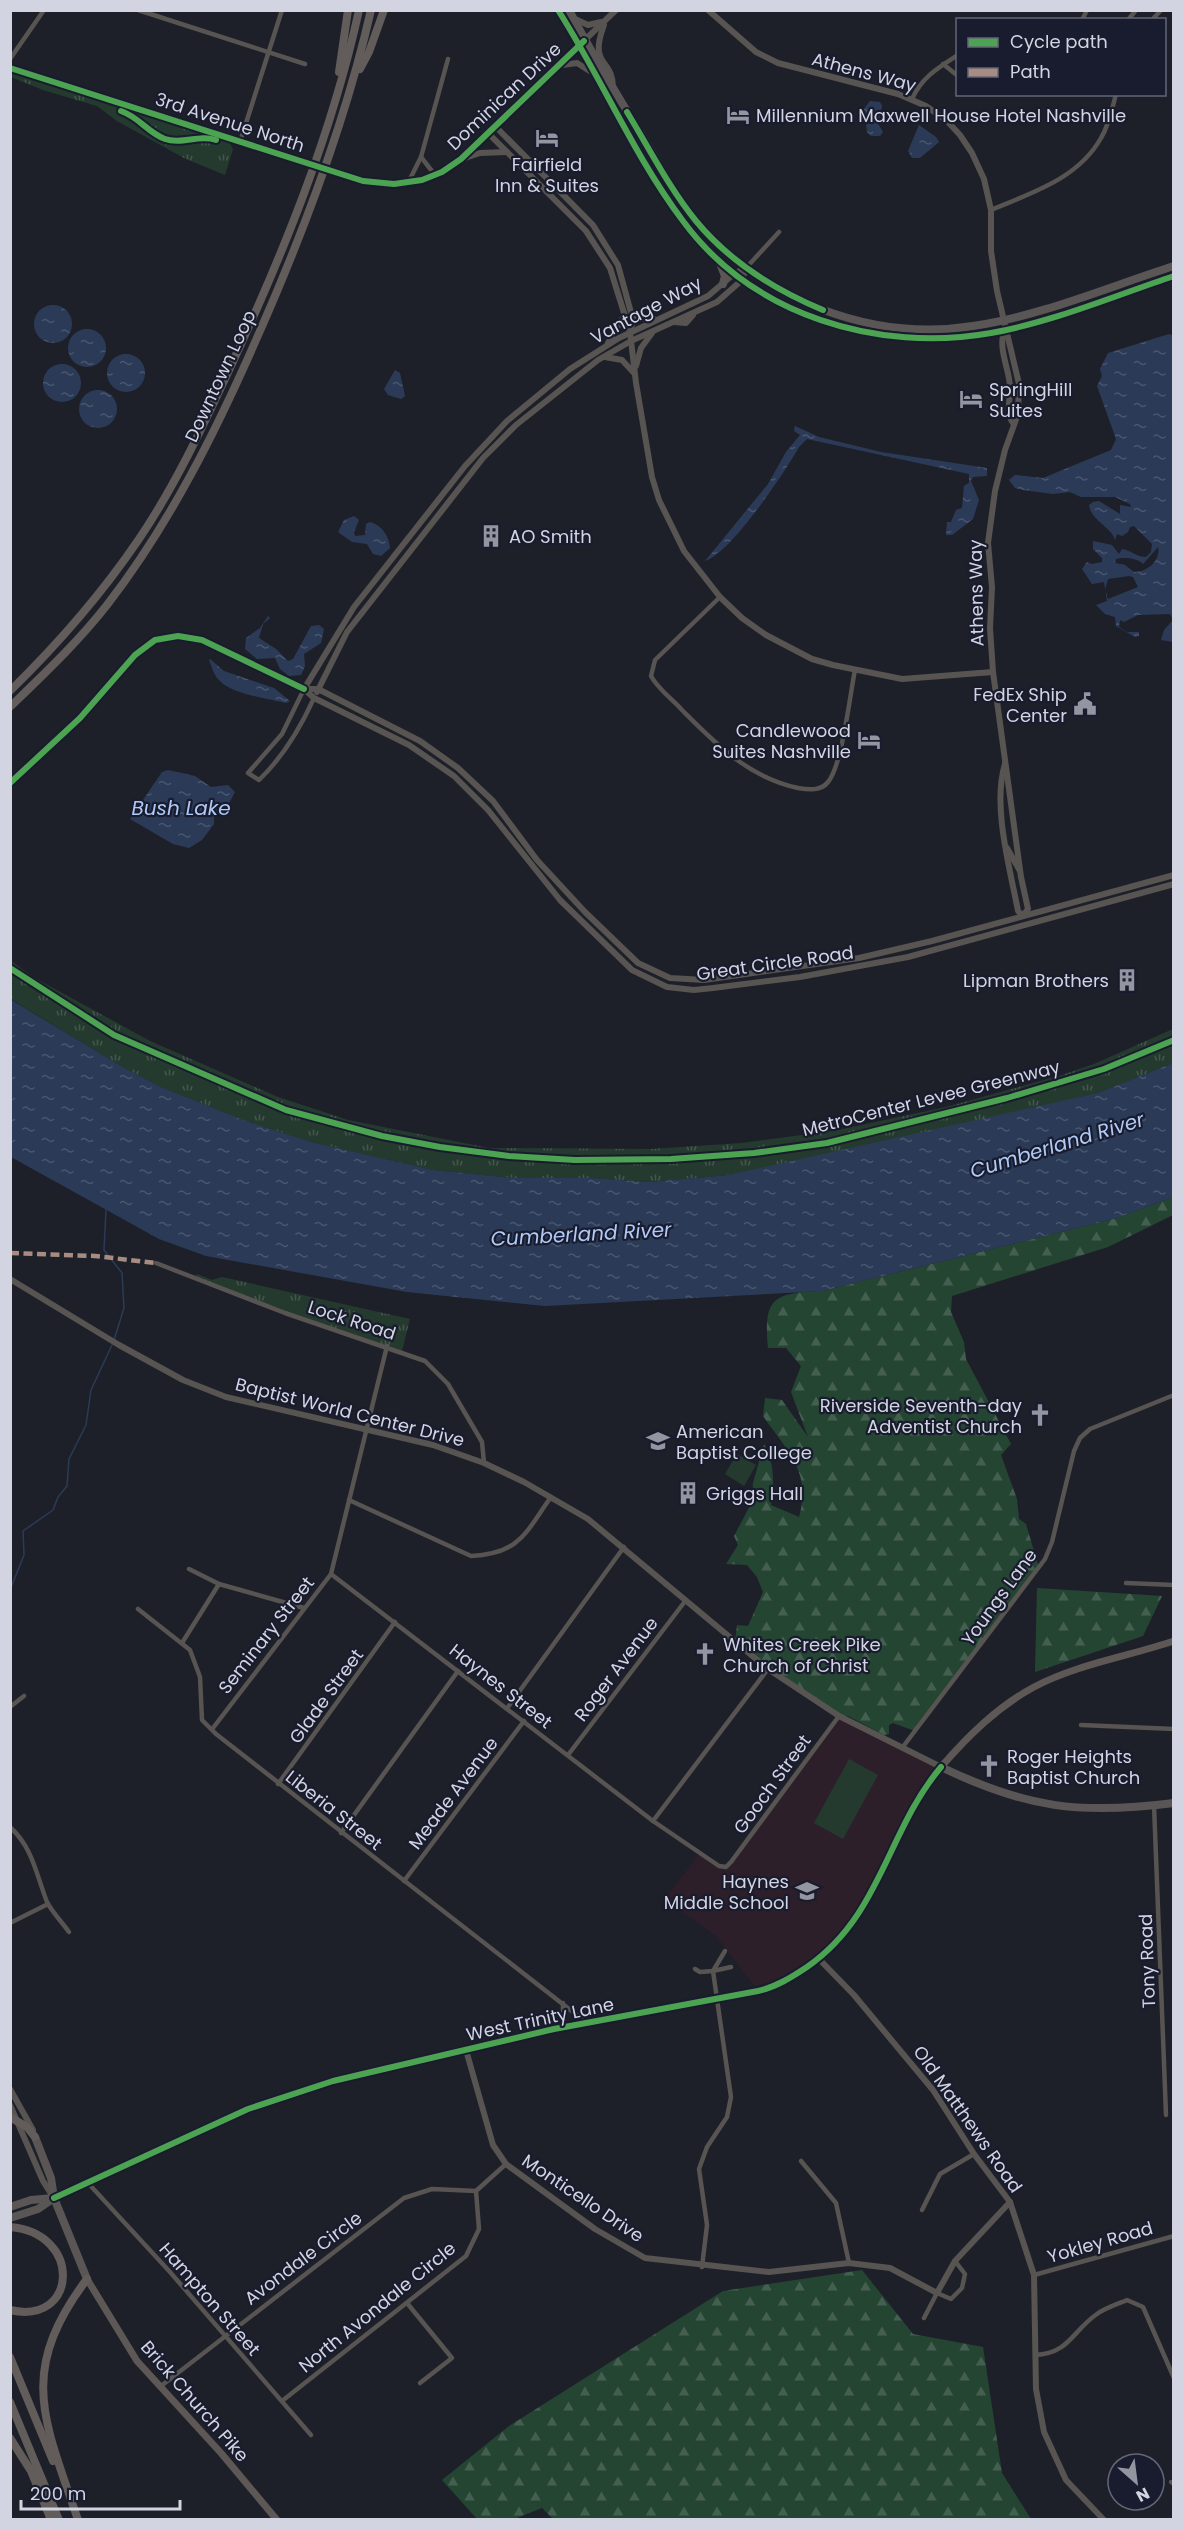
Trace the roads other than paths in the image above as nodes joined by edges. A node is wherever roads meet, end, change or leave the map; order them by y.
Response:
1 (44, 10) edge
2 (138, 10) edge
3 (282, 10) edge
4 (348, 10) edge
5 (359, 10) edge
6 (371, 10) edge
7 (384, 10) edge
8 (558, 10) edge
9 (616, 10) edge
10 (708, 10) edge
11 (571, 14) edge
12 (605, 21) junction
13 (585, 40) junction
14 (578, 46) junction
15 (269, 53) junction
16 (956, 56) edge
17 (10, 59) edge
18 (448, 59) dead end
19 (305, 64) dead end
20 (943, 64) junction
21 (559, 66) junction
22 (10, 68) edge
23 (593, 73) junction
24 (956, 75) edge
25 (353, 80) junction
26 (613, 88) junction
27 (338, 89) junction
28 (1115, 96) edge
29 (912, 99) junction
30 (495, 126) junction
31 (488, 133) junction
32 (633, 141) junction
33 (240, 142) junction
34 (507, 152) junction
35 (421, 157) junction
36 (461, 159) junction
37 (538, 170) junction
38 (442, 172) joint
39 (435, 176) junction
40 (532, 177) junction
41 (408, 183) junction
42 (671, 184) junction
43 (991, 210) junction
44 (779, 232) dead end
45 (715, 254) junction
46 (618, 265) junction
47 (1173, 266) edge
48 (610, 268) junction
49 (746, 268) junction
50 (735, 273) junction
51 (1173, 276) edge
52 (742, 280) junction
53 (723, 285) junction
54 (631, 312) junction
55 (624, 315) junction
56 (663, 317) junction
57 (1004, 320) junction
58 (655, 330) junction
59 (1005, 330) junction
60 (630, 332) junction
61 (631, 341) junction
62 (606, 346) junction
63 (603, 357) junction
64 (635, 373) junction
65 (720, 597) junction
66 (855, 670) junction
67 (993, 672) junction
68 (304, 689) junction
69 (318, 689) junction
70 (10, 691) edge
71 (314, 698) junction
72 (10, 707) edge
73 (1005, 764) junction
74 (10, 783) edge
75 (1007, 848) junction
76 (1020, 871) junction
77 (1173, 875) edge
78 (1173, 884) edge
79 (1023, 915) junction
80 (1026, 925) junction
81 (156, 1263) dead end
82 (10, 1280) edge
83 (387, 1346) junction
84 (1173, 1395) edge
85 (366, 1429) junction
86 (484, 1463) junction
87 (551, 1496) junction
88 (350, 1500) junction
89 (624, 1547) junction
90 (189, 1569) dead end
91 (331, 1574) junction
92 (1125, 1583) dead end
93 (219, 1584) junction
94 (1173, 1585) edge
95 (686, 1600) junction
96 (304, 1608) junction
97 (138, 1609) dead end
98 (395, 1622) junction
99 (1173, 1641) edge
100 (182, 1643) junction
101 (768, 1669) junction
102 (458, 1671) junction
103 (24, 1696) dead end
104 (10, 1707) edge
105 (508, 1707) junction
106 (839, 1716) junction
107 (525, 1720) junction
108 (1081, 1725) dead end
109 (213, 1728) junction
110 (1173, 1729) edge
111 (902, 1748) junction
112 (568, 1755) junction
113 (941, 1767) junction
114 (278, 1785) junction
115 (1173, 1803) edge
116 (1154, 1805) junction
117 (653, 1821) junction
118 (10, 1827) edge
119 (341, 1833) junction
120 (726, 1867) joint
121 (404, 1881) junction
122 (48, 1904) junction
123 (10, 1923) edge
124 (69, 1932) dead end
125 (725, 1951) dead end
126 (819, 1959) junction
127 (731, 1966) dead end
128 (695, 1969) dead end
129 (713, 1971) junction
130 (717, 1998) junction
131 (563, 2003) junction
132 (587, 2023) junction
133 (554, 2029) junction
134 (466, 2050) junction
135 (10, 2089) edge
136 (10, 2105) edge
137 (1166, 2115) dead end
138 (14, 2119) edge
139 (35, 2137) junction
140 (974, 2154) junction
141 (801, 2161) dead end
142 (506, 2164) junction
143 (88, 2183) junction
144 (476, 2191) junction
145 (54, 2198) junction
146 (1010, 2202) junction
147 (10, 2207) edge
148 (922, 2210) dead end
149 (10, 2218) edge
150 (10, 2227) edge
151 (1173, 2235) edge
152 (955, 2261) junction
153 (849, 2263) junction
154 (702, 2267) junction
155 (1034, 2275) junction
156 (87, 2279) junction
157 (936, 2293) junction
158 (407, 2303) junction
159 (10, 2310) edge
160 (924, 2318) dead end
161 (224, 2336) junction
162 (1035, 2355) junction
163 (10, 2357) edge
164 (1173, 2378) edge
165 (420, 2383) dead end
166 (161, 2386) junction
167 (282, 2401) junction
168 (10, 2402) edge
169 (311, 2435) dead end
170 (10, 2438) edge
171 (51, 2520) edge
172 (59, 2520) edge
173 (77, 2520) edge
174 (277, 2520) edge
175 (1104, 2520) edge

1 - 17 street
2 - 15 street
3 - 15 street
4 - 27 highway
5 - 27 highway, Downtown Loop
6 - 25 highway, Downtown Loop
7 - 25 highway
8 - 14 main road
9 - 12 street, Dominican Drive
10 - 29 street, Athens Way
11 - 12 street
11 - 13 main road
12 - 13 street, Dominican Drive
12 - 26 street
13 - 14 street, Dominican Drive
13 - 26 main road
14 - 21 street, Dominican Drive
14 - 23 main road
15 - 19 street
15 - 33 street
16 - 20 street
18 - 35 street
20 - 24 street
20 - 29 street
21 - 23 street
21 - 30 street, Dominican Drive
22 - 33 street, 3rd Avenue North
23 - 32 main road
25 - 72 highway, Downtown Loop
26 - 42 main road
27 - 70 highway, Downtown Loop
28 - 43 street
29 - 43 street, Athens Way
30 - 31 street, Dominican Drive
30 - 37 street
31 - 34 street
31 - 36 street, Dominican Drive
32 - 42 main road
32 - 45 main road
33 - 41 street, 3rd Avenue North, bridge
34 - 36 street
34 - 40 street
35 - 39 street
35 - 41 street
36 - 38 street, Dominican Drive
37 - 40 street
37 - 46 street
38 - 39 street, 3rd Avenue North
39 - 41 street, 3rd Avenue North
40 - 48 street
42 - 49 main road
43 - 57 street, Athens Way
44 - 49 street
45 - 50 main road
45 - 53 main road
46 - 48 street
46 - 54 street
47 - 57 main road
48 - 55 street
49 - 50 street, Vantage Way
49 - 52 street
49 - 57 main road
50 - 52 main road
50 - 53 street, Vantage Way
51 - 59 main road
52 - 58 street, Vantage Way
52 - 59 main road
53 - 56 street, Vantage Way
54 - 56 street
54 - 60 street
55 - 60 street
55 - 62 street
56 - 60 street, Vantage Way
57 - 59 street, Athens Way
58 - 61 street, Vantage Way
58 - 64 street
59 - 67 street, Athens Way
60 - 61 street
60 - 62 street, Vantage Way
61 - 63 street, Vantage Way
61 - 64 street
62 - 68 street, Vantage Way
63 - 64 street
63 - 69 street, Vantage Way
64 - 65 street
65 - 66 street
65 - 66 street
66 - 67 street
67 - 73 street, Athens Way
68 - 69 street, Great Circle Road
68 - 71 street, Great Circle Road
68 - 71 street, Vantage Way
68 - 74 street, Great Circle Road
69 - 71 street, Vantage Way
69 - 79 street, Great Circle Road
71 - 80 street, Great Circle Road
73 - 75 street, Athens Way
73 - 76 street, Athens Way
75 - 76 street
75 - 79 street, Athens Way
76 - 79 street, Athens Way
77 - 79 street, Great Circle Road
78 - 80 street, Great Circle Road
79 - 80 street, Athens Way
81 - 83 street, Lock Road
82 - 85 street, Baptist World Center Drive
83 - 85 street, Seminary Street
83 - 86 street, Lock Road
84 - 111 street, Youngs Lane
85 - 86 street, Baptist World Center Drive
85 - 88 street, Seminary Street
86 - 87 street, Baptist World Center Drive
87 - 88 street
87 - 89 street, Baptist World Center Drive
88 - 91 street, Seminary Street
89 - 95 street, Baptist World Center Drive
89 - 105 street
90 - 93 street
91 - 96 street, Seminary Street
91 - 98 street, Haynes Street
92 - 94 street
93 - 96 street
93 - 100 street
95 - 101 street, Baptist World Center Drive
95 - 112 street, Roger Avenue
96 - 109 street, Seminary Street
97 - 100 street, Liberia Street
98 - 102 street, Haynes Street
98 - 114 street, Glade Street
99 - 113 main road, West Trinity Lane
100 - 109 street, Liberia Street
101 - 106 street, Baptist World Center Drive
101 - 117 street
102 - 105 street, Haynes Street
102 - 119 street
103 - 104 street
105 - 107 street, Haynes Street
106 - 111 street, Baptist World Center Drive
106 - 120 street, Gooch Street
107 - 112 street, Haynes Street
107 - 121 street, Meade Avenue
108 - 110 street
109 - 114 street, Liberia Street
111 - 113 street, Baptist World Center Drive
112 - 117 street, Haynes Street
113 - 116 main road
113 - 126 main road, West Trinity Lane
114 - 119 street, Liberia Street
115 - 116 main road
116 - 137 street, Tony Road
117 - 120 street, Haynes Street
118 - 122 street
119 - 121 street, Liberia Street
121 - 131 street, Liberia Street
122 - 123 street
122 - 124 street
125 - 129 street
126 - 130 main road, West Trinity Lane
126 - 140 street, Old Matthews Road
127 - 129 street
128 - 129 street
129 - 130 street
130 - 132 main road, West Trinity Lane
130 - 154 street
131 - 132 street, Liberia Street
131 - 133 street
132 - 133 main road, West Trinity Lane
133 - 134 main road, West Trinity Lane
134 - 142 street, Monticello Drive
134 - 143 main road, West Trinity Lane
135 - 139 street, Brick Church Pike
136 - 138 street, Brick Church Pike
138 - 139 highway
138 - 145 street, Brick Church Pike
139 - 145 main road, Brick Church Pike
140 - 146 street, Old Matthews Road
140 - 148 street
141 - 153 street
142 - 144 street
142 - 154 street, Monticello Drive
143 - 145 main road, West Trinity Lane
143 - 161 street, Hampton Street
144 - 158 street, North Avondale Circle
144 - 161 street, Avondale Circle
145 - 147 main road, West Trinity Lane
145 - 149 main road, West Trinity Lane
145 - 156 main road, Brick Church Pike
146 - 152 street
146 - 155 street, Old Matthews Road
150 - 159 highway
151 - 155 street, Yokley Road
152 - 157 street
152 - 157 street
153 - 154 street, Monticello Drive
153 - 157 street, Monticello Drive
155 - 162 street, Old Matthews Road
156 - 166 main road, Brick Church Pike
156 - 173 highway
157 - 160 street
158 - 165 street
158 - 167 street, North Avondale Circle
161 - 166 street, Avondale Circle
161 - 167 street, Hampton Street
162 - 164 street
162 - 175 street, Old Matthews Road
163 - 173 highway
166 - 174 main road, Brick Church Pike
167 - 169 street, Hampton Street
168 - 172 highway
170 - 171 highway

